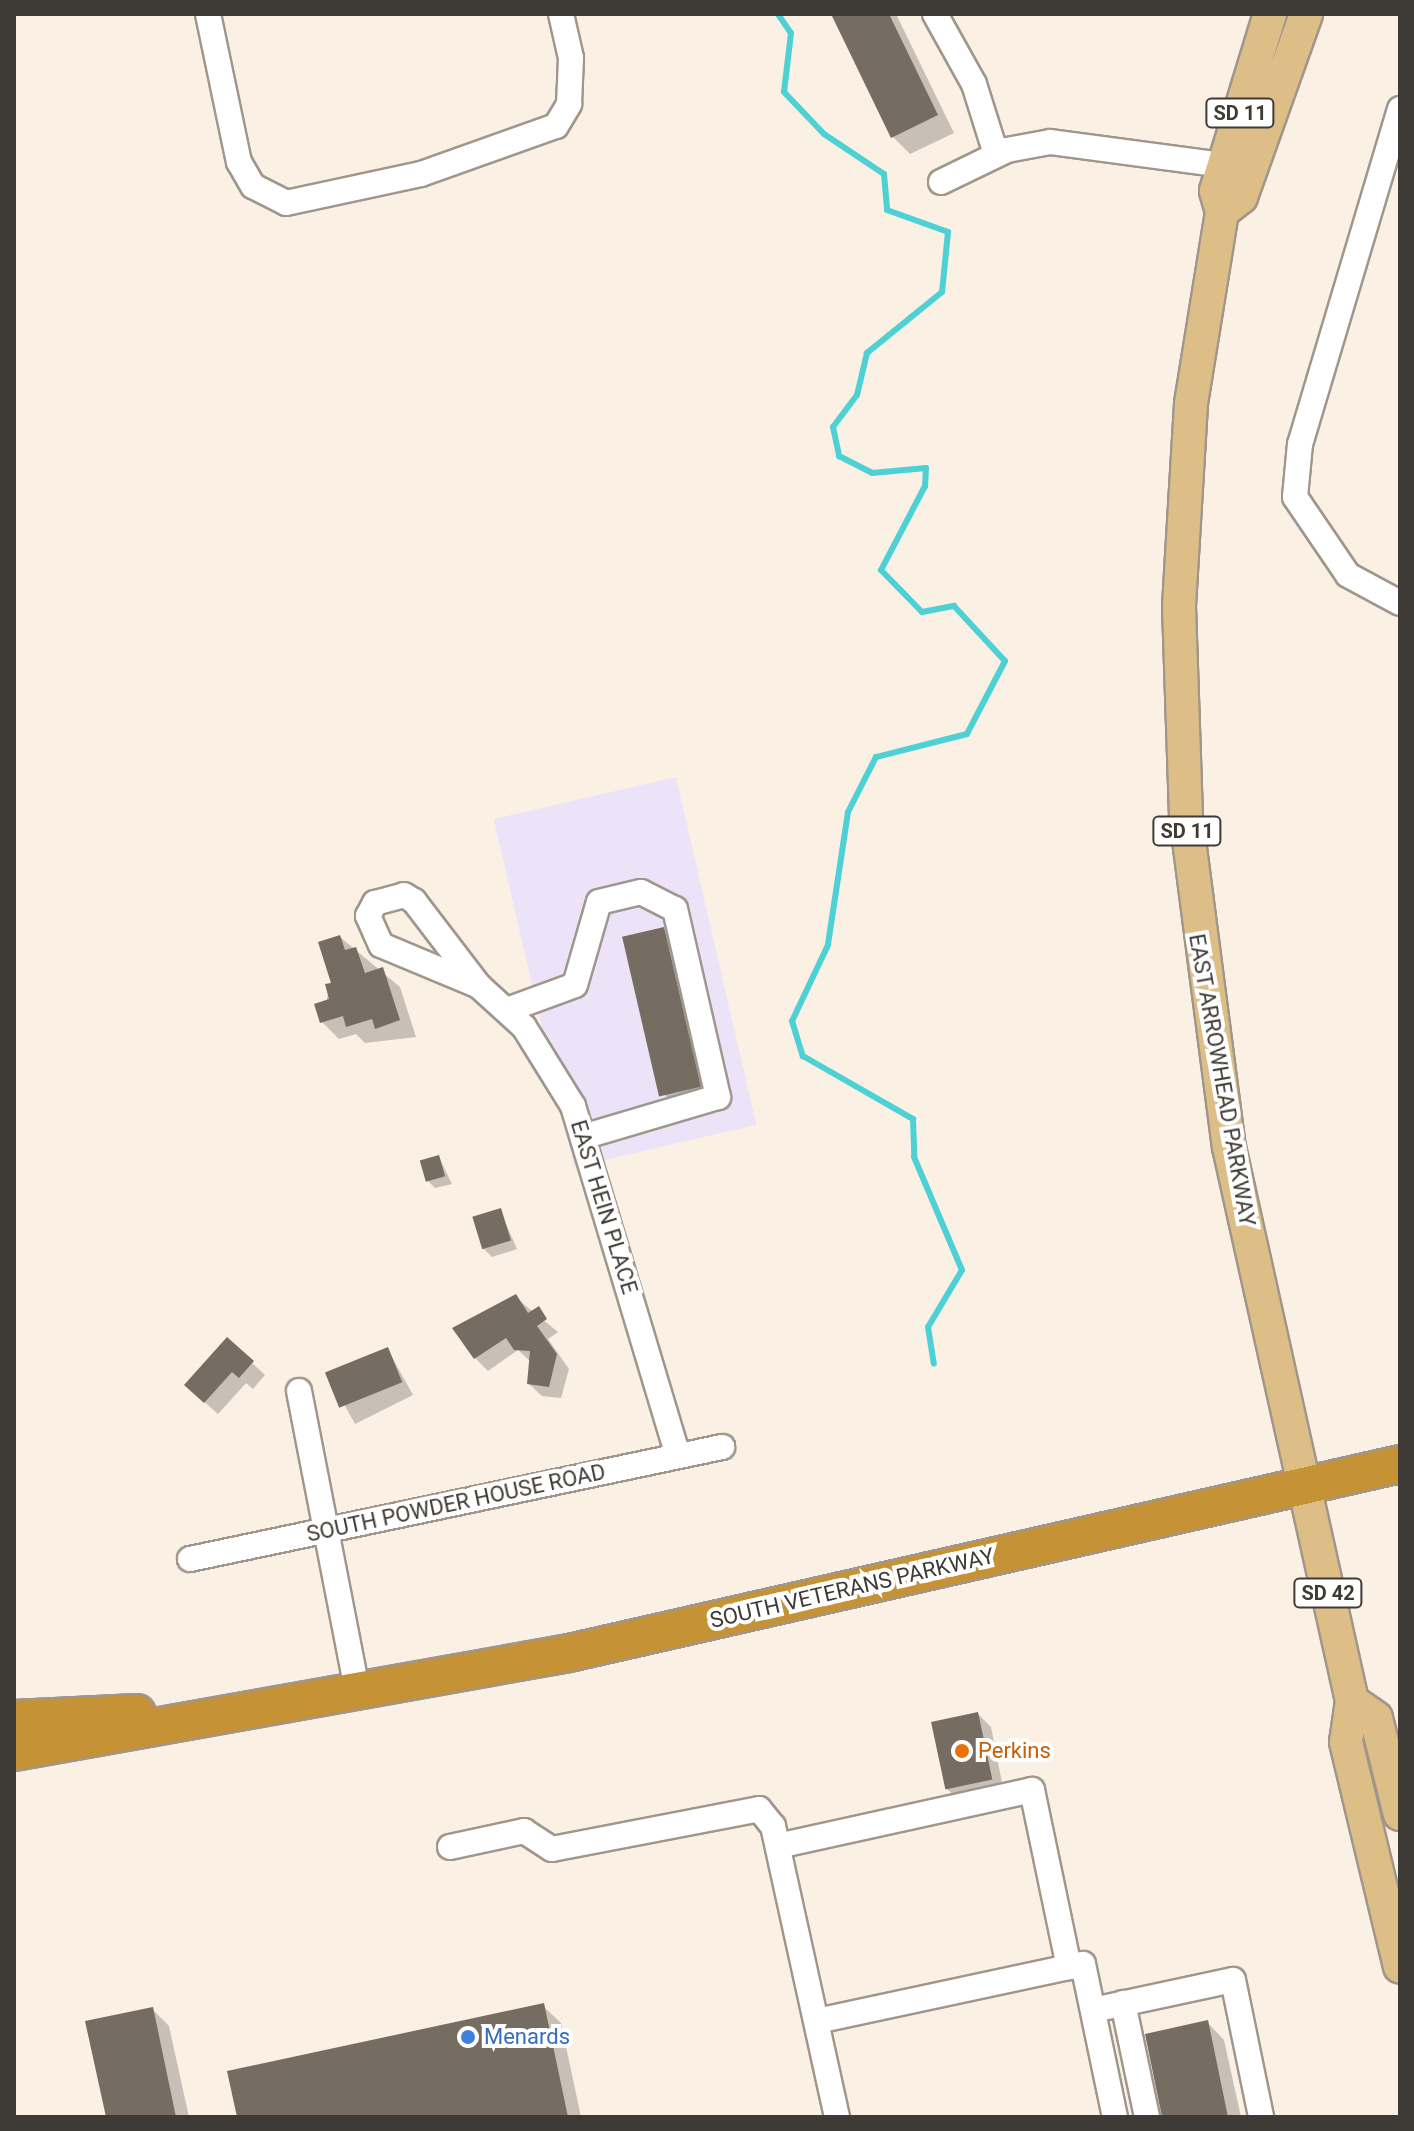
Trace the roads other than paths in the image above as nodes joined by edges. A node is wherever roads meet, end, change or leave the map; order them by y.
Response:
1 (208, 14) edge
2 (561, 14) edge
3 (935, 14) edge
4 (1270, 14) edge
5 (1306, 14) edge
6 (1400, 109) edge
7 (996, 154) junction
8 (1238, 167) junction
9 (941, 182) dead end
10 (1395, 602) edge
11 (479, 986) junction
12 (507, 1010) junction
13 (586, 1136) junction
14 (299, 1391) dead end
15 (722, 1447) dead end
16 (678, 1456) junction
17 (1400, 1464) edge
18 (1304, 1485) junction
19 (324, 1531) junction
20 (190, 1559) dead end
21 (358, 1694) junction
22 (1352, 1701) junction
23 (303, 1705) junction
24 (14, 1719) edge
25 (14, 1752) edge
26 (1400, 1814) edge
27 (778, 1846) junction
28 (450, 1847) dead end
29 (1069, 1967) junction
30 (1400, 1967) edge
31 (1123, 2003) junction
32 (1093, 2010) junction
33 (817, 2021) junction
34 (837, 2117) edge
35 (1115, 2117) edge
36 (1147, 2117) edge
37 (1261, 2117) edge

1 - 2 street
3 - 7 street
4 - 8 main road, EAST ARROWHEAD PARKWAY / SD 11
5 - 8 main road, EAST ARROWHEAD PARKWAY / SD 11
6 - 10 street
7 - 8 street
7 - 9 street
8 - 18 main road, EAST ARROWHEAD PARKWAY / SD 11
11 - 11 street, EAST HEIN PLACE
11 - 12 street, EAST HEIN PLACE
12 - 13 street, EAST HEIN PLACE
12 - 13 street
13 - 16 street, EAST HEIN PLACE
14 - 19 street
15 - 16 street, SOUTH POWDER HOUSE ROAD
16 - 19 street, SOUTH POWDER HOUSE ROAD
17 - 18 highway, SOUTH VETERANS PARKWAY
18 - 21 highway, SOUTH VETERANS PARKWAY
18 - 22 main road, EAST ARROWHEAD PARKWAY / SD 42
19 - 20 street, SOUTH POWDER HOUSE ROAD
19 - 21 street
21 - 23 highway, SOUTH VETERANS PARKWAY
22 - 26 main road
22 - 30 main road, EAST ARROWHEAD PARKWAY / SD 42
23 - 24 highway
23 - 25 highway
27 - 28 street
27 - 29 street
27 - 33 street
29 - 32 street
29 - 33 street
31 - 32 street
31 - 36 street
31 - 37 street
32 - 35 street
33 - 34 street

